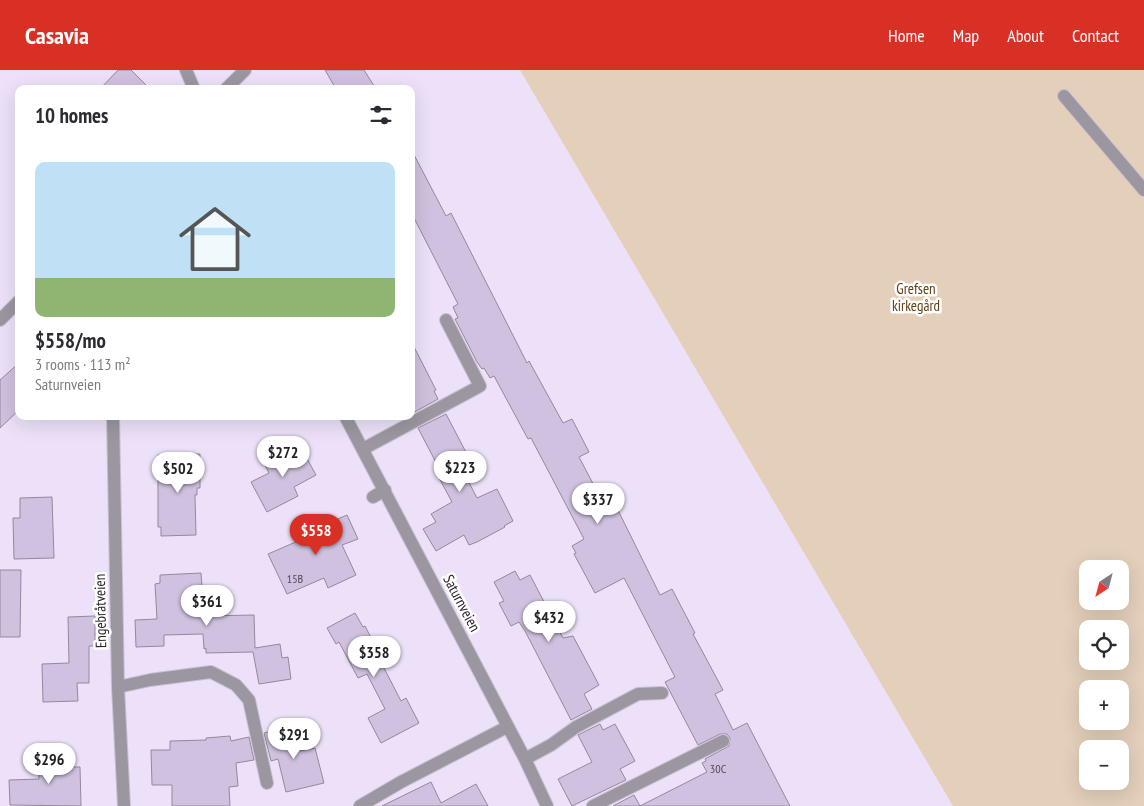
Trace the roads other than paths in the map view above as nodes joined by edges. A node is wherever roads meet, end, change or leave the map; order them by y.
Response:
1 (186, 70) edge
2 (245, 70) edge
3 (192, 85) edge
4 (230, 85) edge
5 (1064, 96) dead end
6 (1144, 190) edge
7 (15, 305) edge
8 (0, 320) edge
9 (446, 320) dead end
10 (113, 420) edge
11 (347, 420) edge
12 (363, 448) junction
13 (385, 490) junction
14 (373, 497) dead end
15 (118, 687) junction
16 (662, 693) dead end
17 (507, 727) junction
18 (723, 740) dead end
19 (525, 759) junction
20 (267, 783) dead end
21 (124, 806) edge
22 (360, 806) edge
23 (547, 806) edge
24 (593, 806) edge

1 - 3 street
2 - 4 street
5 - 6 street
7 - 8 street
9 - 12 street
10 - 15 street, Engebråtveien
11 - 12 street, Saturnveien
12 - 13 street, Saturnveien
13 - 14 street
13 - 17 street, Saturnveien
15 - 20 street
15 - 21 street, Engebråtveien
16 - 19 street
17 - 19 street, Saturnveien
17 - 22 street
18 - 24 street
19 - 23 street, Saturnveien

